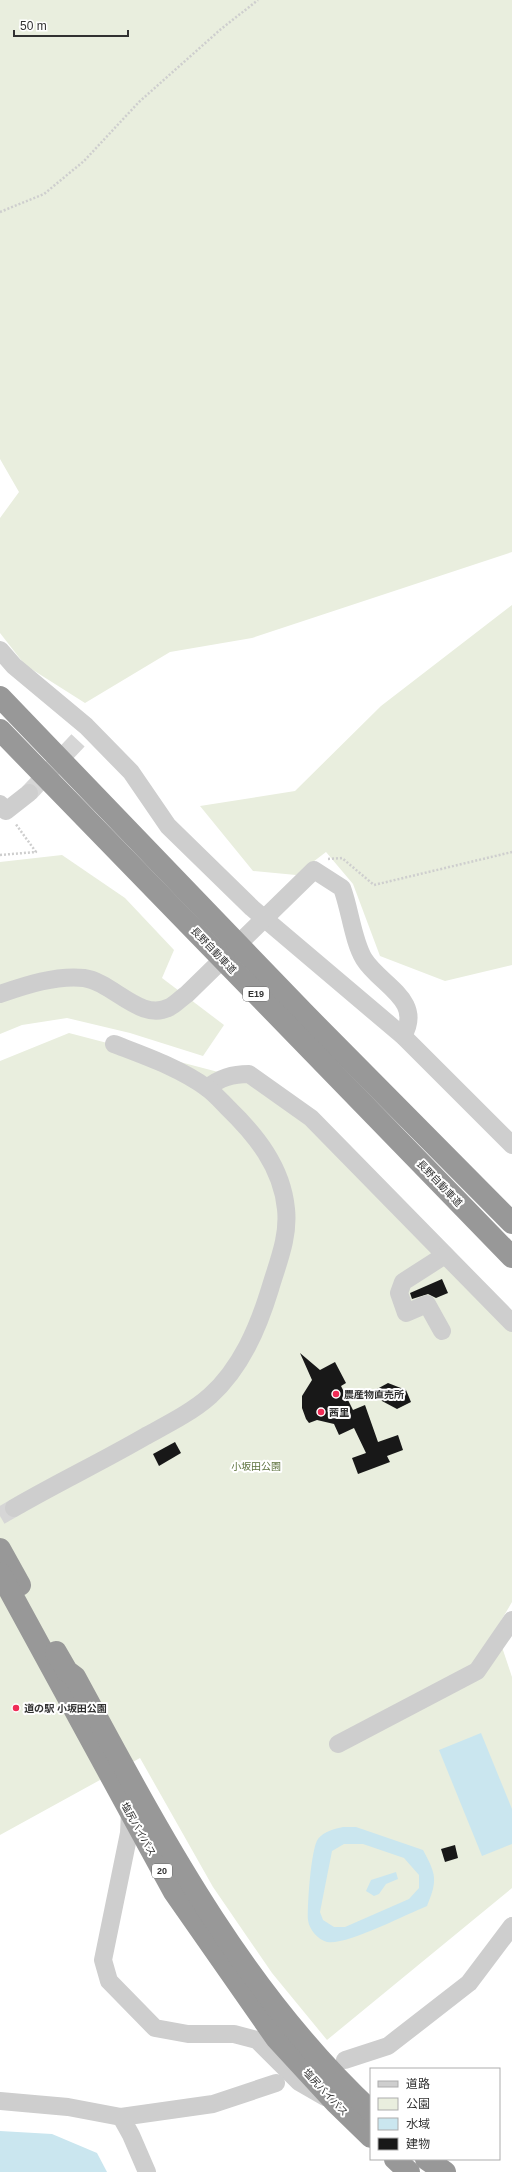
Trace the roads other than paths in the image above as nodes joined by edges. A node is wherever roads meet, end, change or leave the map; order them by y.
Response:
1 (0, 650) edge
2 (0, 697) edge
3 (0, 730) edge
4 (30, 793) tunnel mouth
5 (3, 808) edge
6 (0, 994) edge
7 (403, 1036) junction
8 (114, 1044) dead end
9 (207, 1088) junction
10 (512, 1145) edge
11 (512, 1223) edge
12 (445, 1255) junction
13 (512, 1257) edge
14 (512, 1323) edge
15 (442, 1331) dead end
16 (14, 1508) tunnel mouth
17 (0, 1549) edge
18 (0, 1572) edge
19 (512, 1620) edge
20 (338, 1744) dead end
21 (130, 1813) junction
22 (512, 1926) edge
23 (345, 2060) dead end
24 (276, 2083) dead end
25 (0, 2101) edge
26 (335, 2102) junction
27 (370, 2110) edge
28 (121, 2117) junction
29 (370, 2136) edge
30 (396, 2160) edge
31 (427, 2160) edge
32 (146, 2172) edge
33 (409, 2172) edge
34 (444, 2172) edge

1 - 7 street
2 - 11 highway, E19
3 - 13 highway, 長野自動車道 / E19
4 - 5 street
6 - 7 street
7 - 10 street
8 - 9 street
9 - 12 street
9 - 16 street
12 - 14 street
12 - 15 street
17 - 27 highway, 塩尻バイパス / 20
18 - 21 highway, 塩尻バイパス / 20
19 - 20 street
21 - 26 highway, 塩尻バイパス / 20
21 - 26 street
22 - 23 street
24 - 28 street
25 - 28 street
26 - 29 highway, 塩尻バイパス / 20
28 - 32 street
30 - 33 highway
31 - 34 highway

